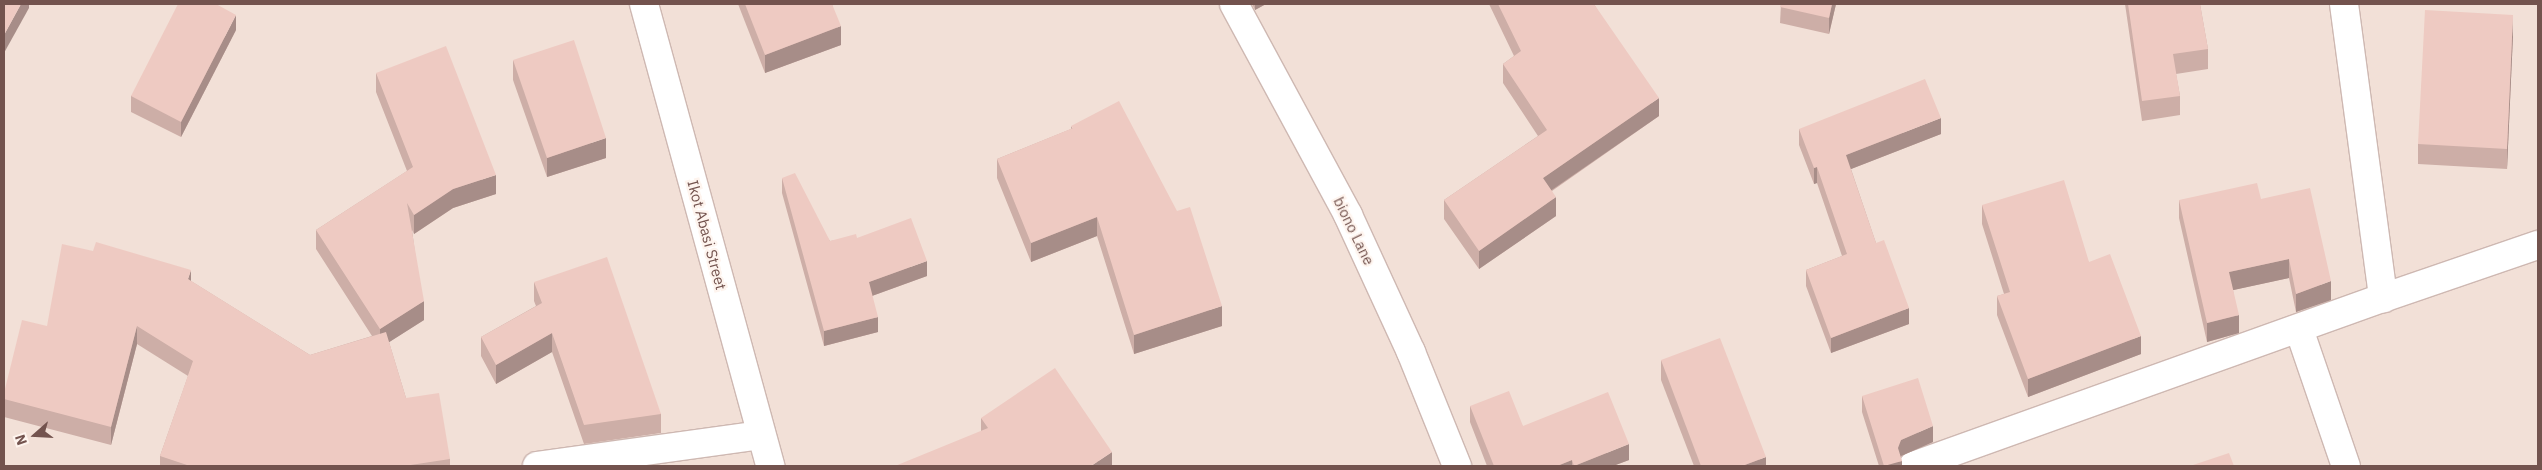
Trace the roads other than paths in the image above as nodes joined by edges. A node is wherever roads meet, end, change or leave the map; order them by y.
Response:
1 (644, 4) edge
2 (1234, 4) edge
3 (2344, 4) edge
4 (2538, 244) edge
5 (2383, 298) junction
6 (2299, 330) junction
7 (761, 435) junction
8 (537, 466) edge
9 (770, 466) edge
10 (1457, 466) edge
11 (1913, 466) edge
12 (2346, 466) edge

1 - 7 street, Ikot Abasi Street
2 - 10 street, biono Lane
3 - 5 street
4 - 5 street
5 - 6 street
6 - 11 street
6 - 12 street
7 - 8 street
7 - 9 street, Ikot Abasi Street

